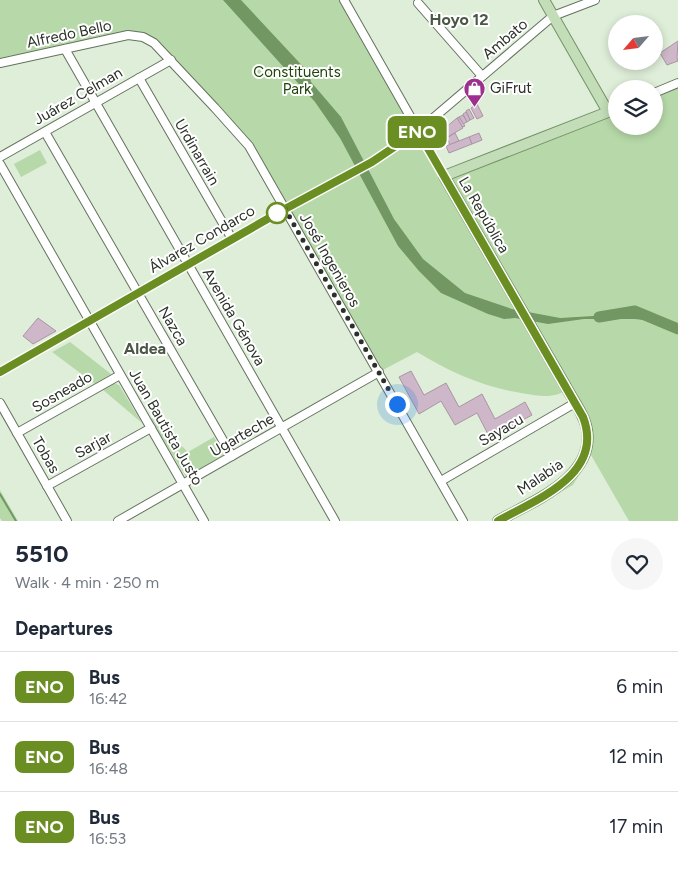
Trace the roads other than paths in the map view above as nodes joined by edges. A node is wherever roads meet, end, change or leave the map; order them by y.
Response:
1 (344, 0) edge
2 (544, 0) edge
3 (595, 0) edge
4 (418, 3) dead end
5 (553, 16) junction
6 (143, 37) joint
7 (64, 49) junction
8 (170, 60) junction
9 (0, 63) edge
10 (482, 76) junction
11 (139, 78) junction
12 (678, 84) edge
13 (663, 90) edge
14 (95, 103) junction
15 (608, 104) edge
16 (608, 112) edge
17 (418, 131) junction
18 (45, 132) junction
19 (0, 157) edge
20 (0, 164) edge
21 (444, 176) junction
22 (285, 209) junction
23 (232, 239) junction
24 (188, 264) junction
25 (138, 293) junction
26 (90, 321) junction
27 (0, 372) edge
28 (379, 372) junction
29 (120, 374) junction
30 (0, 403) edge
31 (574, 403) junction
32 (151, 428) junction
33 (282, 428) junction
34 (17, 433) junction
35 (587, 447) joint
36 (232, 456) junction
37 (440, 481) junction
38 (183, 484) junction
39 (47, 486) junction
40 (67, 521) edge
41 (118, 521) edge
42 (204, 521) edge
43 (335, 521) edge
44 (463, 521) edge
45 (498, 521) edge

1 - 17 street, La República
2 - 5 main road
3 - 5 street, Ambato
4 - 10 street
5 - 10 street, Ambato
5 - 15 main road
6 - 7 street, Alfredo Bello
6 - 8 street, José Ingenieros
7 - 9 street, Alfredo Bello
7 - 14 street, Avenida Génova
8 - 11 street, Juárez Celman
8 - 22 street, José Ingenieros
10 - 17 street, Ambato
11 - 14 street, Juárez Celman
11 - 23 street, Urdinarrain
12 - 13 street
14 - 18 street, Juárez Celman
14 - 24 street, Avenida Génova
16 - 21 main road
17 - 21 street, La República
17 - 22 street, Álvarez Condarco
18 - 19 street, Juárez Celman
18 - 25 street, Nazca
20 - 26 street, Juan Bautista Justo
21 - 31 main road, La República
22 - 23 street, Álvarez Condarco
22 - 28 street, José Ingenieros
23 - 24 street, Álvarez Condarco
24 - 25 street, Álvarez Condarco
24 - 33 street, Avenida Génova
25 - 26 street, Álvarez Condarco
25 - 36 street, Nazca
26 - 27 street, Álvarez Condarco
26 - 29 street, Juan Bautista Justo
28 - 33 street, Ugarteche
28 - 37 street, José Ingenieros
29 - 32 street, Juan Bautista Justo
29 - 34 street, Sosneado
30 - 34 street, Tobas
31 - 35 main road, La República
31 - 37 street, Sayacu
32 - 38 street, Juan Bautista Justo
32 - 39 street, Sarjar
33 - 36 street, Ugarteche
33 - 43 street, Avenida Génova
34 - 39 street, Tobas
35 - 45 main road, Malabia
36 - 38 street, Ugarteche
37 - 44 street, José Ingenieros
38 - 41 street, Ugarteche
38 - 42 street, Juan Bautista Justo
39 - 40 street, Tobas

